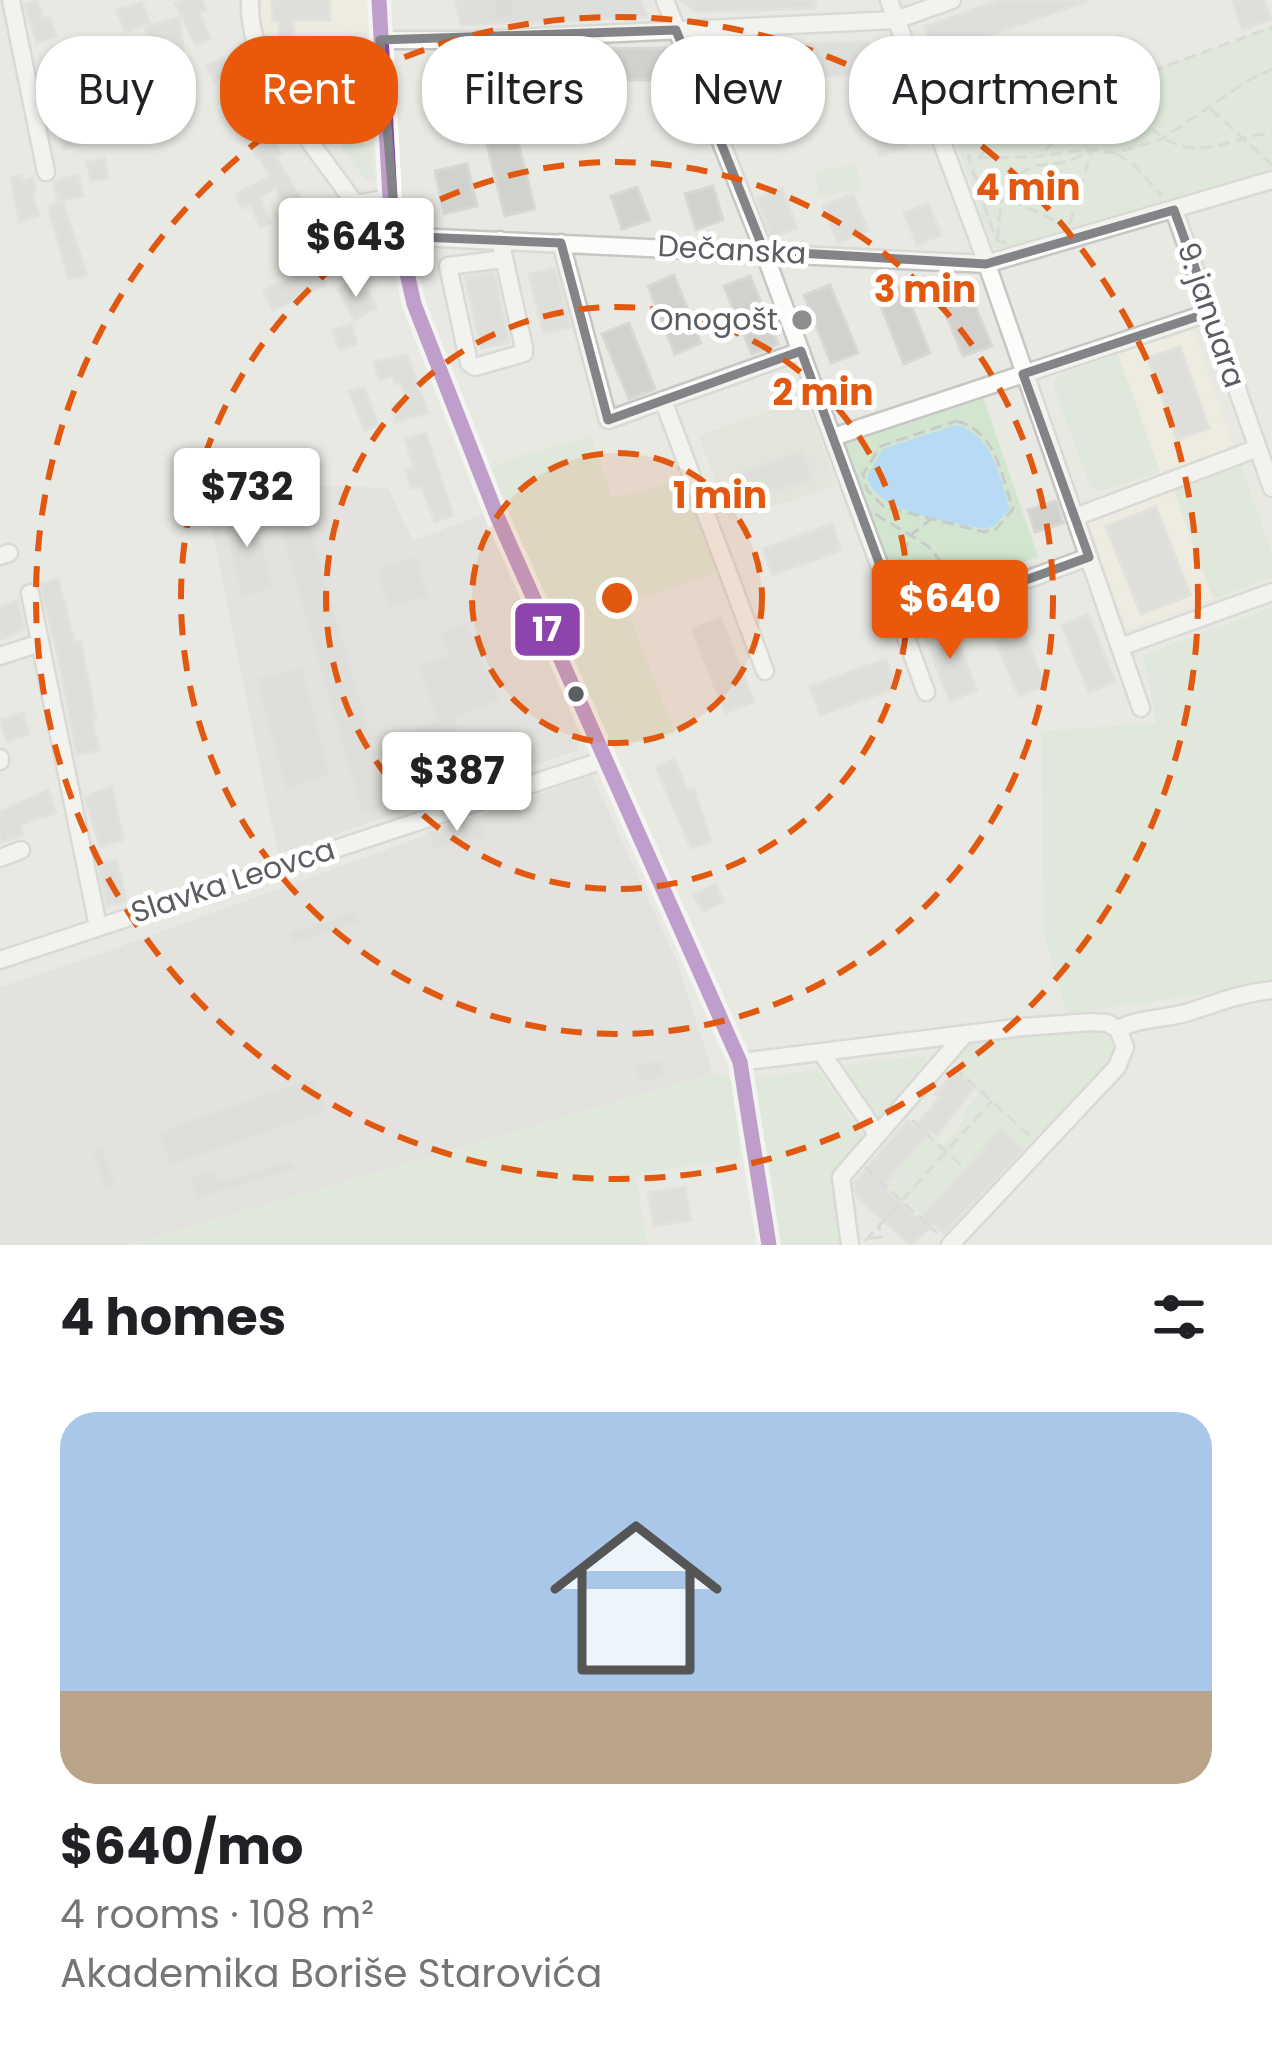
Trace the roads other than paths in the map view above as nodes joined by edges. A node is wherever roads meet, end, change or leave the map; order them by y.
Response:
1 (11, 0) edge
2 (250, 0) edge
3 (379, 0) edge
4 (665, 0) edge
5 (889, 0) edge
6 (952, 0) edge
7 (896, 20) junction
8 (676, 30) junction
9 (380, 36) edge
10 (398, 39) edge
11 (387, 144) edge
12 (46, 172) dead end
13 (1272, 180) edge
14 (390, 198) junction
15 (1169, 204) junction
16 (396, 236) junction
17 (561, 243) junction
18 (502, 249) junction
19 (764, 251) junction
20 (987, 257) junction
21 (1211, 312) junction
22 (801, 351) junction
23 (1023, 374) junction
24 (663, 400) junction
25 (833, 436) junction
26 (1258, 448) junction
27 (1272, 488) edge
28 (1075, 517) junction
29 (1089, 557) junction
30 (1272, 592) edge
31 (30, 593) dead end
32 (902, 625) junction
33 (40, 644) junction
34 (1120, 647) junction
35 (0, 656) edge
36 (765, 671) dead end
37 (926, 692) dead end
38 (1141, 708) dead end
39 (604, 760) junction
40 (21, 850) dead end
41 (0, 858) edge
42 (98, 926) junction
43 (0, 959) edge
44 (1272, 990) edge
45 (1118, 1029) junction
46 (965, 1034) junction
47 (820, 1052) junction
48 (740, 1062) junction
49 (877, 1134) junction
50 (860, 1242) edge
51 (946, 1242) edge
52 (769, 1245) edge

1 - 12 street
2 - 14 street
3 - 9 street
4 - 8 street
5 - 7 street
6 - 7 street
7 - 8 street
7 - 20 street
8 - 10 street
8 - 19 street
11 - 14 street
13 - 15 street, Dečanska
14 - 16 street
15 - 20 street, Dečanska
15 - 21 street, 9. januara
16 - 18 street, Dečanska
16 - 39 street
17 - 18 street, Dečanska
17 - 19 street, Dečanska
17 - 24 street
18 - 18 street
19 - 20 street, Dečanska
19 - 22 street
20 - 23 street
21 - 23 street
21 - 26 street, 9. januara
22 - 24 street
22 - 25 street
23 - 25 street
23 - 28 street
24 - 36 street
25 - 32 street
26 - 27 street, 9. januara
26 - 28 street
28 - 29 street
29 - 32 street
29 - 34 street
30 - 34 street
31 - 33 street
32 - 37 street
33 - 35 street
33 - 42 street
34 - 38 street
39 - 42 street, Slavka Leovca
39 - 48 street
40 - 41 street
42 - 43 street, Slavka Leovca
44 - 45 street
45 - 46 street
45 - 51 street
46 - 47 street
46 - 49 street
47 - 48 street
47 - 49 street
48 - 52 street
49 - 50 street

